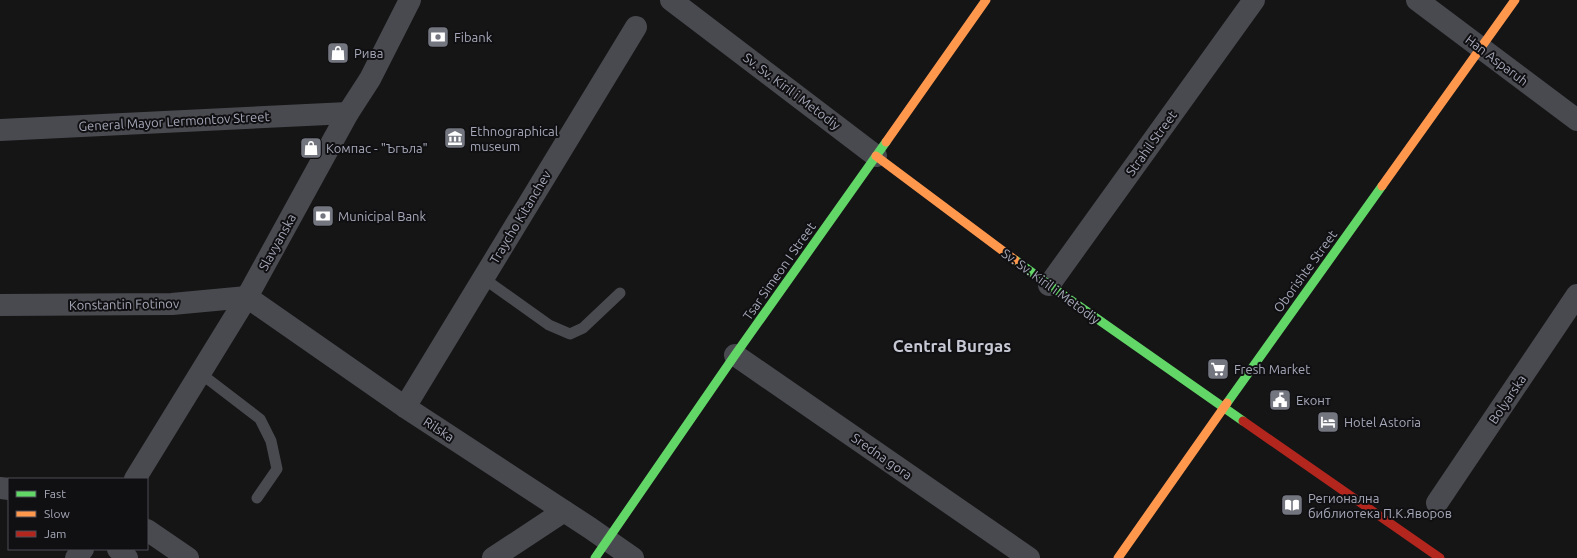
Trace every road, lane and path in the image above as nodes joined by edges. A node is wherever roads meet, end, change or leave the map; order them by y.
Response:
1 (410, 0) edge
2 (671, 0) edge
3 (986, 0) edge
4 (1254, 0) edge
5 (1417, 0) edge
6 (1515, 0) edge
7 (636, 27) dead end
8 (1481, 48) junction
9 (348, 113) junction
10 (1577, 120) edge
11 (0, 130) edge
12 (876, 156) junction
13 (483, 278) junction
14 (1049, 285) junction
15 (620, 293) dead end
16 (1577, 295) edge
17 (247, 297) junction
18 (0, 305) edge
19 (735, 355) junction
20 (200, 373) junction
21 (405, 407) junction
22 (1223, 408) junction
23 (136, 478) edge
24 (257, 498) dead end
25 (1437, 503) dead end
26 (564, 511) junction
27 (148, 531) edge
28 (608, 540) junction
29 (82, 550) edge
30 (119, 550) edge
31 (76, 558) edge
32 (128, 558) edge
33 (188, 558) edge
34 (493, 558) edge
35 (595, 558) edge
36 (633, 558) edge
37 (1029, 558) edge
38 (1118, 558) edge
39 (1440, 558) edge

1 - 9 street, Slavyanska
2 - 12 street, Sv. Sv. Kiril i Metodiy
3 - 12 street, Tsar Simeon I Street
4 - 14 street, Strahil Street
5 - 8 street, Han Asparuh
6 - 8 street, Oborishte Street
7 - 13 street, Traycho Kitanchev
8 - 10 street, Han Asparuh
8 - 22 street, Oborishte Street
9 - 11 street, General Mayor Lermontov Street
9 - 17 street, Slavyanska
12 - 14 street, Sv. Sv. Kiril i Metodiy
12 - 19 street, Tsar Simeon I Street
13 - 15 lane
13 - 21 street, Traycho Kitanchev
14 - 22 street, Sv. Sv. Kiril i Metodiy
16 - 25 street, Bolyarska
17 - 18 street, Konstantin Fotinov
17 - 20 street, Slavyanska
17 - 21 street, Rilska
19 - 28 street, Tsar Simeon I Street
19 - 37 street, Sredna gora
20 - 23 street, Slavyanska
20 - 24 lane
21 - 26 street, Rilska
22 - 38 street, Oborishte Street
22 - 39 street, Sv. Sv. Kiril i Metodiy
26 - 28 street, Rilska
26 - 34 street
27 - 33 street
28 - 35 street, Tsar Simeon I Street
28 - 36 street, Rilska
29 - 31 street
30 - 32 street

